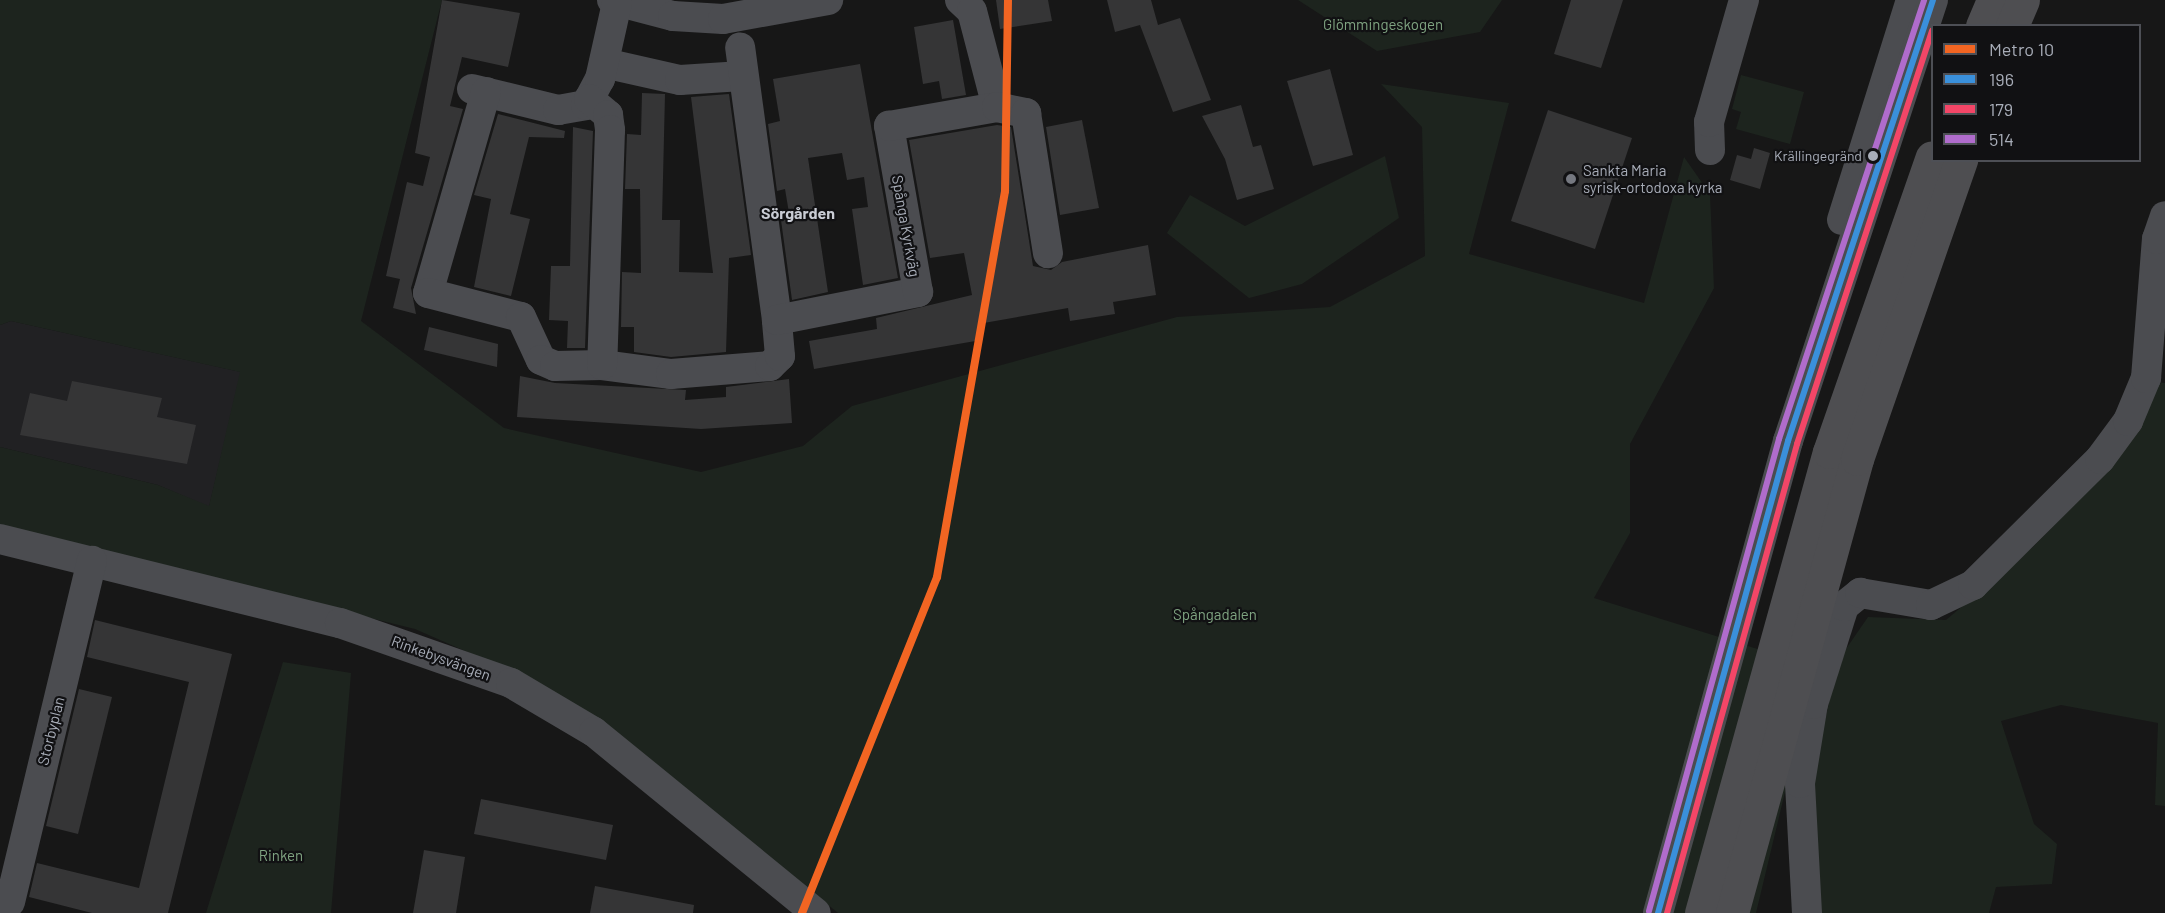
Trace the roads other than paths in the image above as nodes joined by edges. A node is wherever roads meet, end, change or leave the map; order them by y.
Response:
1 (828, 0) edge
2 (960, 0) edge
3 (1744, 0) edge
4 (1911, 0) edge
5 (1933, 0) edge
6 (1993, 0) edge
7 (2024, 0) edge
8 (615, 1) edge
9 (1983, 24) edge
10 (2013, 24) edge
11 (603, 63) junction
12 (589, 99) junction
13 (997, 107) junction
14 (1710, 150) dead end
15 (1931, 160) edge
16 (1960, 162) edge
17 (2165, 216) edge
18 (1048, 253) dead end
19 (777, 320) junction
20 (602, 365) junction
21 (1788, 441) junction
22 (1843, 455) junction
23 (0, 539) edge
24 (92, 561) junction
25 (10, 902) dead end
26 (805, 910) edge
27 (1658, 913) edge
28 (1701, 913) edge
29 (1732, 913) edge
30 (1807, 913) edge

1 - 8 street
2 - 13 street
3 - 14 street
4 - 21 street
5 - 21 street
6 - 9 highway
7 - 10 highway
8 - 11 street
11 - 12 street
11 - 19 street
12 - 20 street
12 - 20 street
13 - 18 street, Spånga Kyrkväg
13 - 19 street, Spånga Kyrkväg
15 - 22 highway
16 - 22 highway
17 - 30 street
19 - 20 street
21 - 27 street
22 - 28 highway
22 - 29 highway
23 - 24 street, Rinkebysvängen
24 - 25 street, Storbyplan
24 - 26 street, Rinkebysvängen

